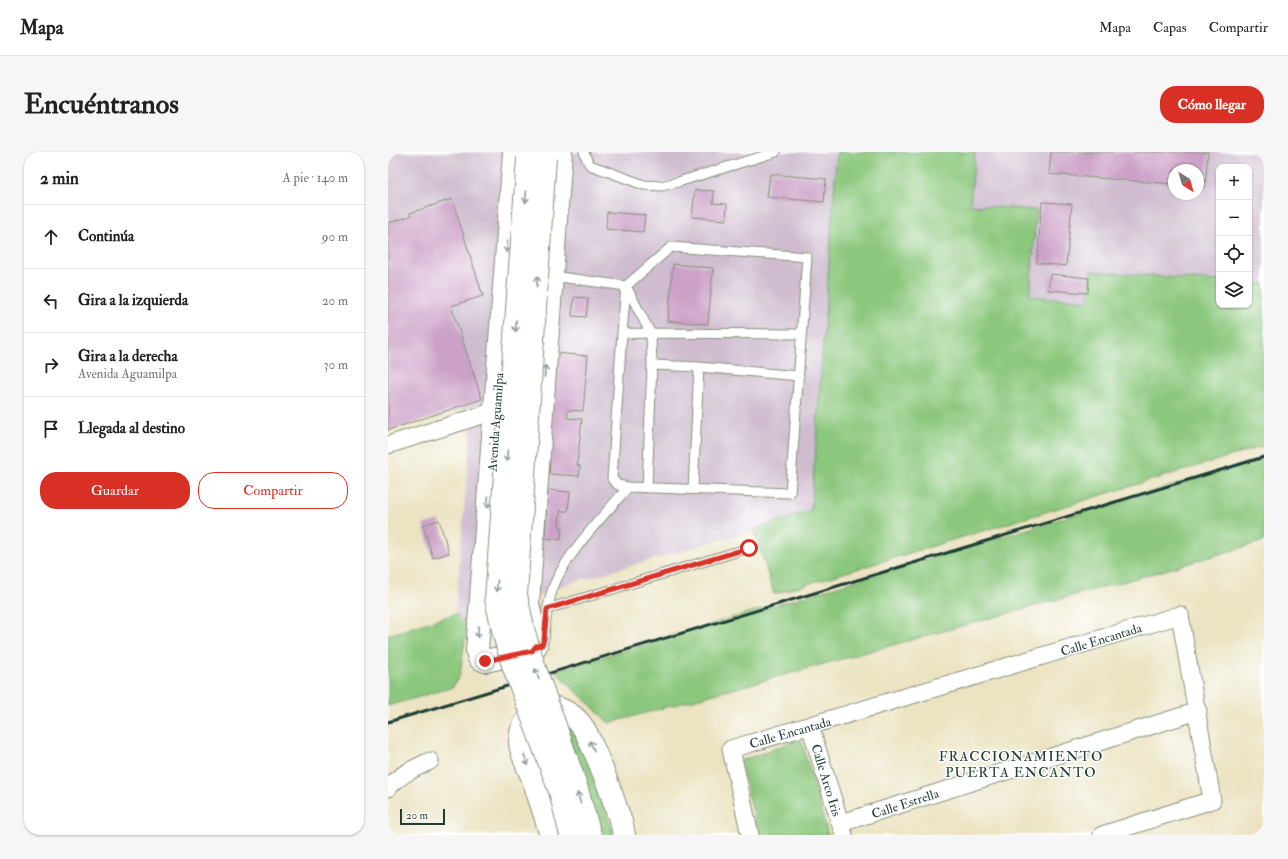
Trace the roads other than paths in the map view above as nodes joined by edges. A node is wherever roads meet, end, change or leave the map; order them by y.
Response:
1 (584, 152) edge
2 (776, 152) edge
3 (537, 155) edge
4 (552, 276) junction
5 (626, 286) junction
6 (622, 333) junction
7 (651, 334) junction
8 (802, 334) junction
9 (652, 365) junction
10 (699, 368) junction
11 (799, 376) junction
12 (496, 411) junction
13 (388, 445) edge
14 (628, 487) junction
15 (647, 488) junction
16 (693, 489) junction
17 (749, 548) dead end
18 (547, 609) junction
19 (536, 646) junction
20 (1198, 710) junction
21 (810, 726) junction
22 (430, 761) dead end
23 (388, 788) edge
24 (842, 829) edge
25 (551, 835) edge
26 (571, 835) edge
27 (590, 835) edge
28 (624, 835) edge
29 (750, 835) edge
30 (1102, 835) edge

1 - 2 lane
3 - 4 main road
3 -> 12 main road, Avenida Aguamilpa
3 -> 26 main road, Avenida Aguamilpa, bridge
27 -> 3 main road, bridge
4 - 5 lane
19 -> 4 main road
5 - 6 lane
5 - 7 lane
5 - 8 lane
6 - 7 lane
6 - 14 lane
7 - 8 lane
7 - 9 lane
8 - 11 lane
9 - 10 lane
9 - 15 lane
10 - 11 lane
10 - 16 lane
11 - 16 lane
12 - 13 street
12 -> 19 main road, Avenida Aguamilpa
14 - 15 lane
14 - 18 lane
15 - 16 lane
17 - 18 lane
18 - 19 lane
20 - 21 street, Calle Encantada
20 - 24 street, Calle Estrella
20 - 30 street, Calle Encantada
21 - 24 street, Calle Arco Iris
21 - 29 street, Calle Encantada
22 - 23 street
28 -> 25 main road

